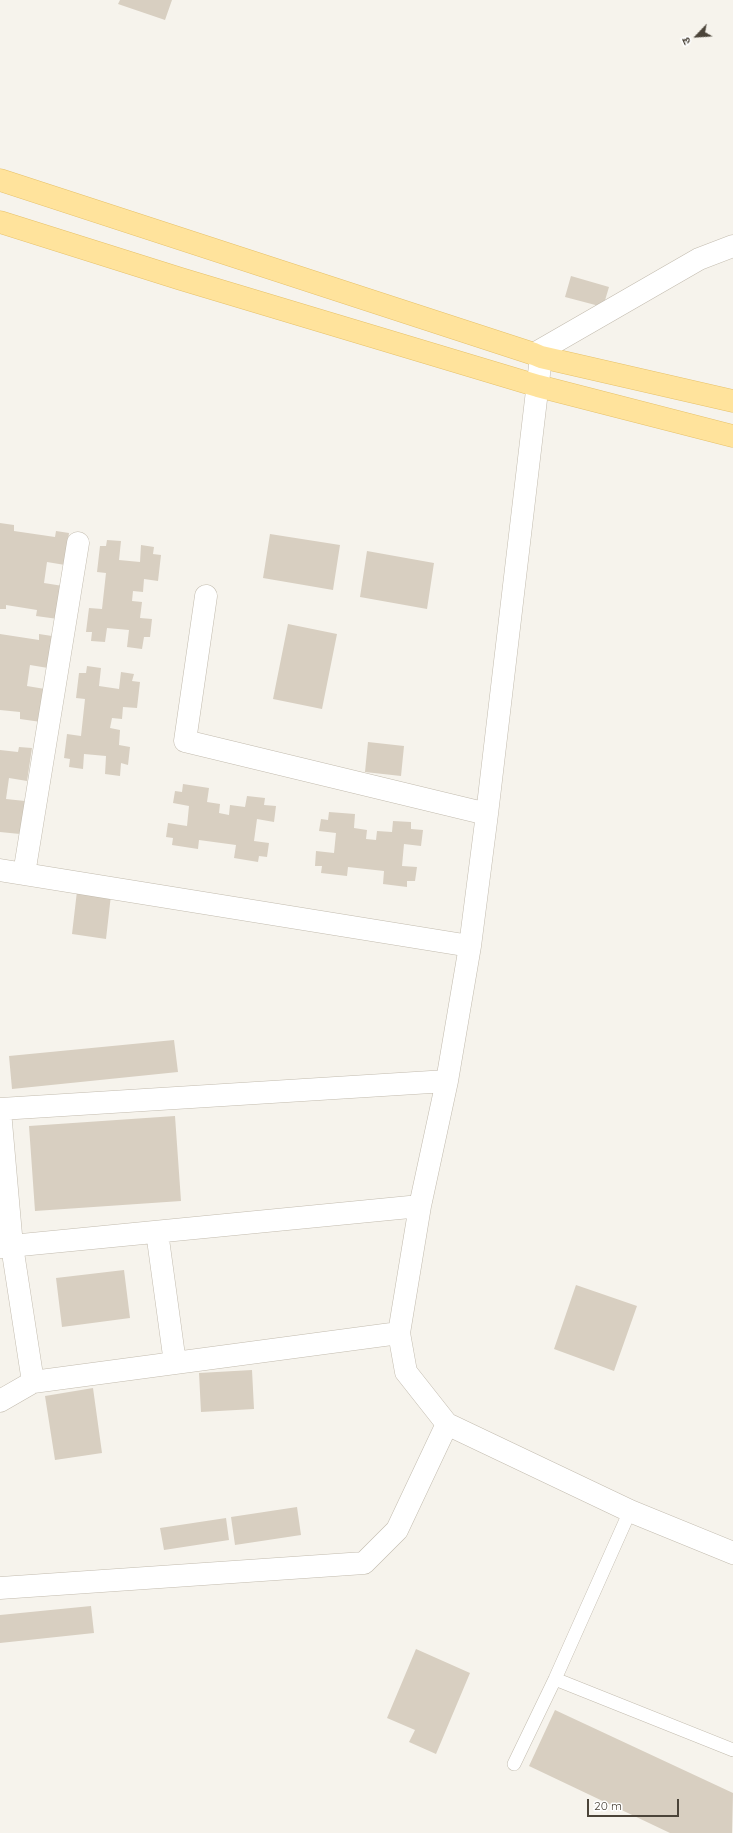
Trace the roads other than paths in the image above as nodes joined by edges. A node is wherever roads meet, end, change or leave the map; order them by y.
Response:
1 (0, 180) edge
2 (0, 222) edge
3 (733, 246) edge
4 (537, 356) junction
5 (538, 386) junction
6 (733, 402) edge
7 (733, 436) edge
8 (78, 543) dead end
9 (206, 596) dead end
10 (487, 814) junction
11 (0, 870) edge
12 (24, 874) junction
13 (470, 946) junction
14 (447, 1081) junction
15 (0, 1110) edge
16 (420, 1206) junction
17 (157, 1232) junction
18 (6, 1246) edge
19 (399, 1333) junction
20 (175, 1363) junction
21 (33, 1382) junction
22 (0, 1401) edge
23 (447, 1424) junction
24 (630, 1511) junction
25 (733, 1553) edge
26 (0, 1588) edge
27 (555, 1679) junction
28 (733, 1750) edge
29 (514, 1764) dead end

1 - 4 main road
2 - 5 main road
3 - 4 street
4 - 5 street
4 - 6 main road
5 - 7 main road
5 - 10 street
8 - 12 street
9 - 10 street
10 - 13 street
11 - 12 street
12 - 13 street
13 - 14 street
14 - 15 street
14 - 16 street
15 - 18 street
16 - 17 street
16 - 19 street
17 - 18 street
17 - 20 street
18 - 21 street
19 - 20 street
19 - 23 street
20 - 21 street
21 - 22 street
23 - 24 street
23 - 26 street
24 - 25 street
24 - 27 lane
27 - 28 lane
27 - 29 lane

